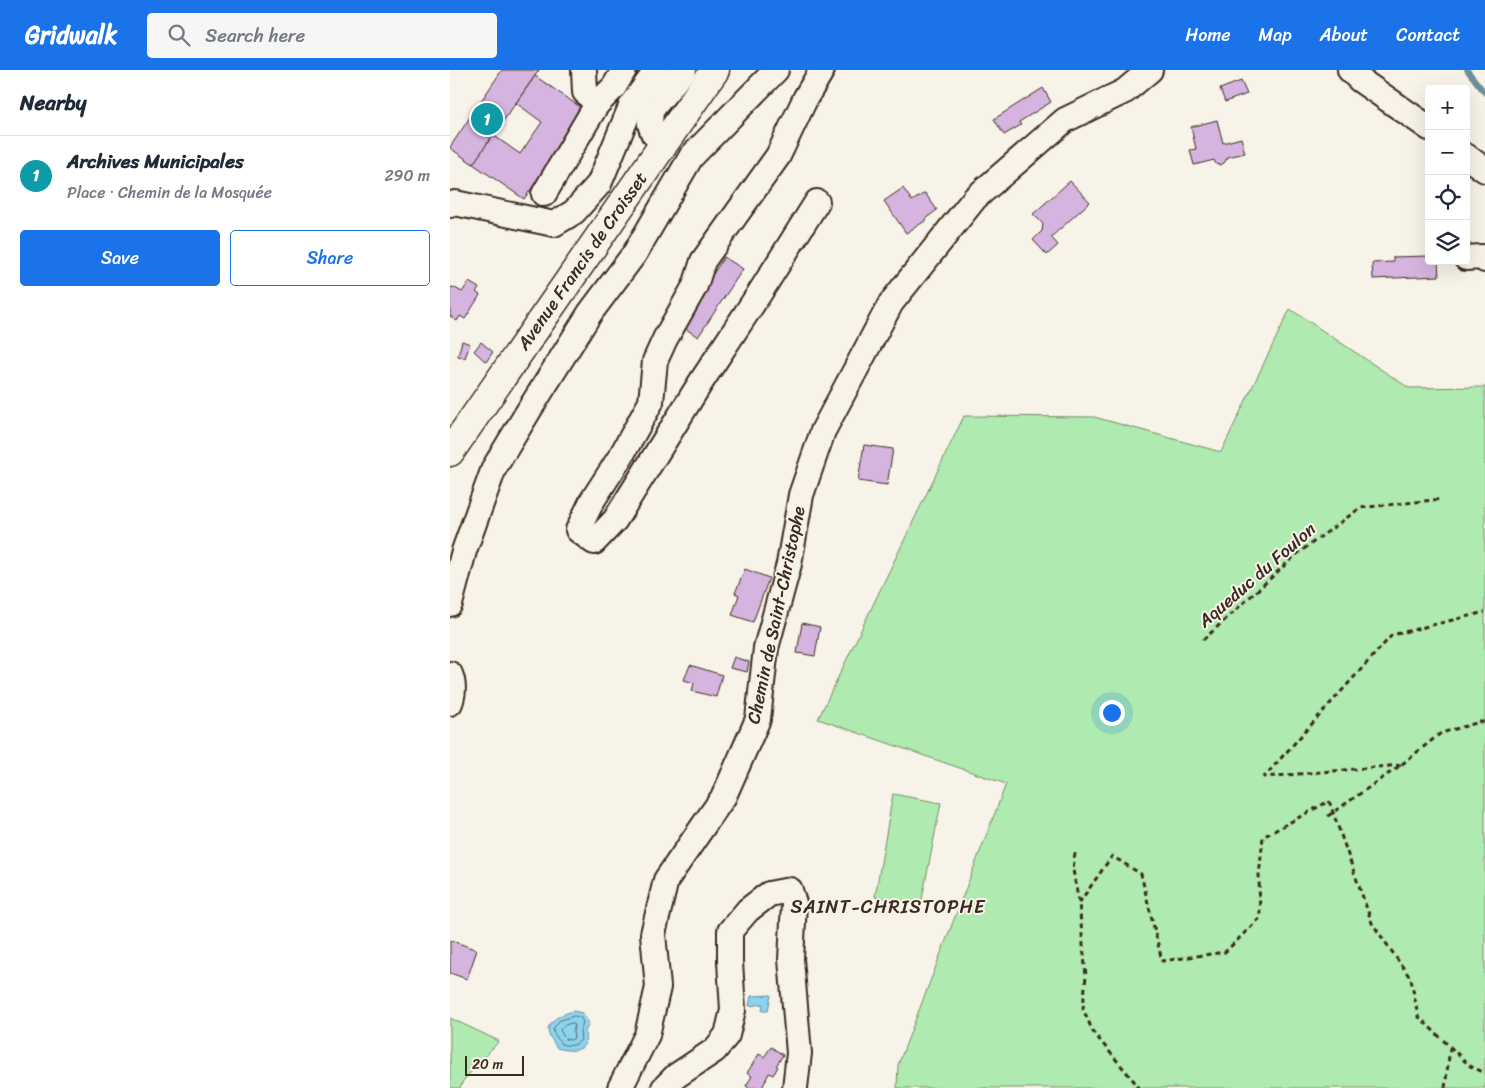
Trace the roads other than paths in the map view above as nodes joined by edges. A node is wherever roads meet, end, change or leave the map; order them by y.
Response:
1 (584, 70) edge
2 (624, 70) edge
3 (657, 70) edge
4 (684, 70) edge
5 (715, 70) edge
6 (776, 70) edge
7 (822, 70) edge
8 (1150, 70) edge
9 (1350, 70) edge
10 (597, 104) junction
11 (1425, 125) edge
12 (664, 144) junction
13 (1470, 159) edge
14 (1485, 170) edge
15 (544, 194) dead end
16 (817, 202) dead end
17 (450, 205) edge
18 (1470, 258) edge
19 (1485, 260) edge
20 (450, 452) edge
21 (450, 604) edge
22 (450, 674) edge
23 (450, 703) edge
24 (620, 1088) edge
25 (664, 1088) edge
26 (796, 1088) edge

1 - 10 street
2 - 10 street
3 - 17 street
4 - 12 street
5 - 12 main road, Avenue Francis de Croisset
6 - 21 street
7 - 16 street
8 - 24 street, Chemin de Saint-Christophe
9 - 11 street
10 - 15 street
12 - 20 main road, Avenue Francis de Croisset
13 - 14 street
18 - 19 street
22 - 23 street
25 - 26 street

